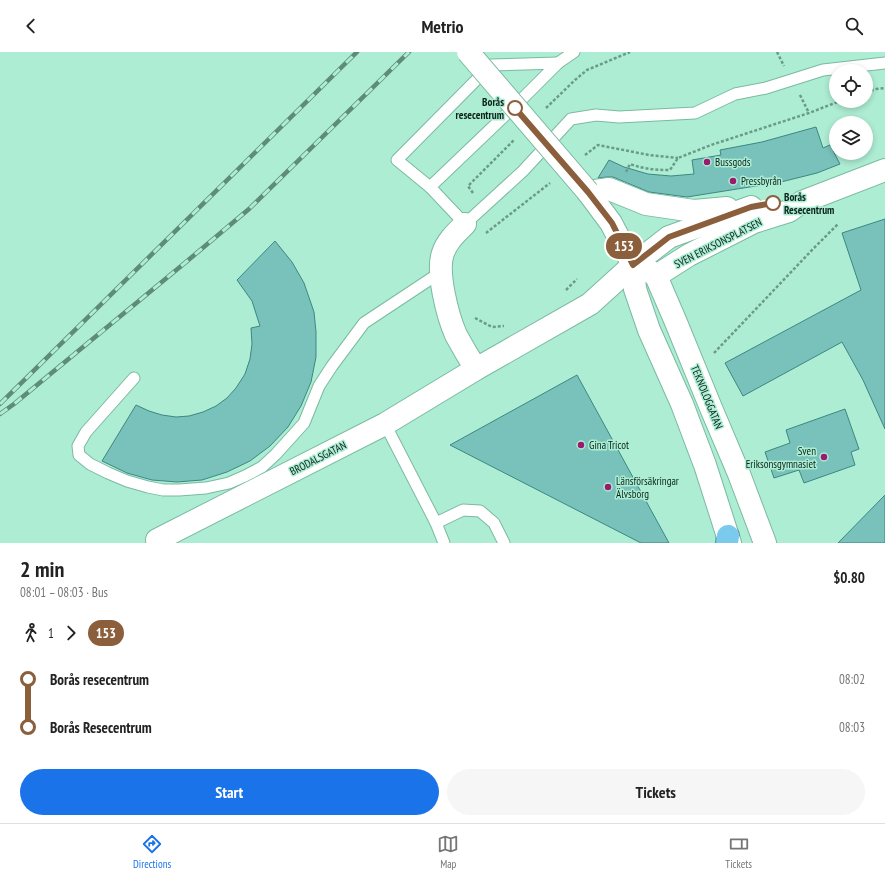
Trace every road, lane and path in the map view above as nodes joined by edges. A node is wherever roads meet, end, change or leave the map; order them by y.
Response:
1 (468, 52) edge
2 (574, 52) edge
3 (630, 52) edge
4 (777, 52) edge
5 (782, 61) dead end
6 (558, 63) junction
7 (885, 63) edge
8 (885, 88) edge
9 (873, 90) edge
10 (801, 97) dead end
11 (829, 105) edge
12 (541, 113) dead end
13 (809, 113) junction
14 (519, 136) dead end
15 (630, 164) dead end
16 (885, 170) edge
17 (430, 187) junction
18 (588, 192) junction
19 (802, 202) junction
20 (751, 207) junction
21 (483, 208) junction
22 (465, 224) junction
23 (838, 224) dead end
24 (497, 225) dead end
25 (633, 265) junction
26 (441, 272) junction
27 (656, 276) junction
28 (577, 279) dead end
29 (561, 293) dead end
30 (472, 313) dead end
31 (508, 326) dead end
32 (711, 357) dead end
33 (476, 369) junction
34 (134, 378) dead end
35 (385, 424) junction
36 (436, 523) junction
37 (157, 540) dead end
38 (728, 541) edge
39 (444, 543) edge
40 (504, 543) edge
41 (765, 543) edge

1 - 18 street, bridge
2 - 6 lane
3 - 12 path
4 - 5 path
6 - 17 lane
6 - 17 lane
7 - 21 lane
8 - 9 path
10 - 13 path
11 - 13 path
13 - 15 path
14 - 21 path
16 - 19 street, SVEN ERIKSONSPLATSEN
17 - 22 lane
18 - 20 street, SVEN ERIKSONSPLATSEN
18 - 25 street
19 - 20 street, SVEN ERIKSONSPLATSEN
19 - 27 street, SVEN ERIKSONSPLATSEN
20 - 25 street, SVEN ERIKSONSPLATSEN
21 - 22 lane
21 - 24 path
22 - 26 street
23 - 32 path
25 - 27 street
25 - 33 street, SVEN ERIKSONSPLATSEN
25 - 38 street
26 - 33 street
26 - 34 lane
27 - 41 street, TEKNOLOGGATAN
28 - 29 path
30 - 31 path
33 - 35 street, BRODALSGATAN
35 - 36 lane
35 - 37 street, BRODALSGATAN
36 - 39 lane
36 - 40 lane

